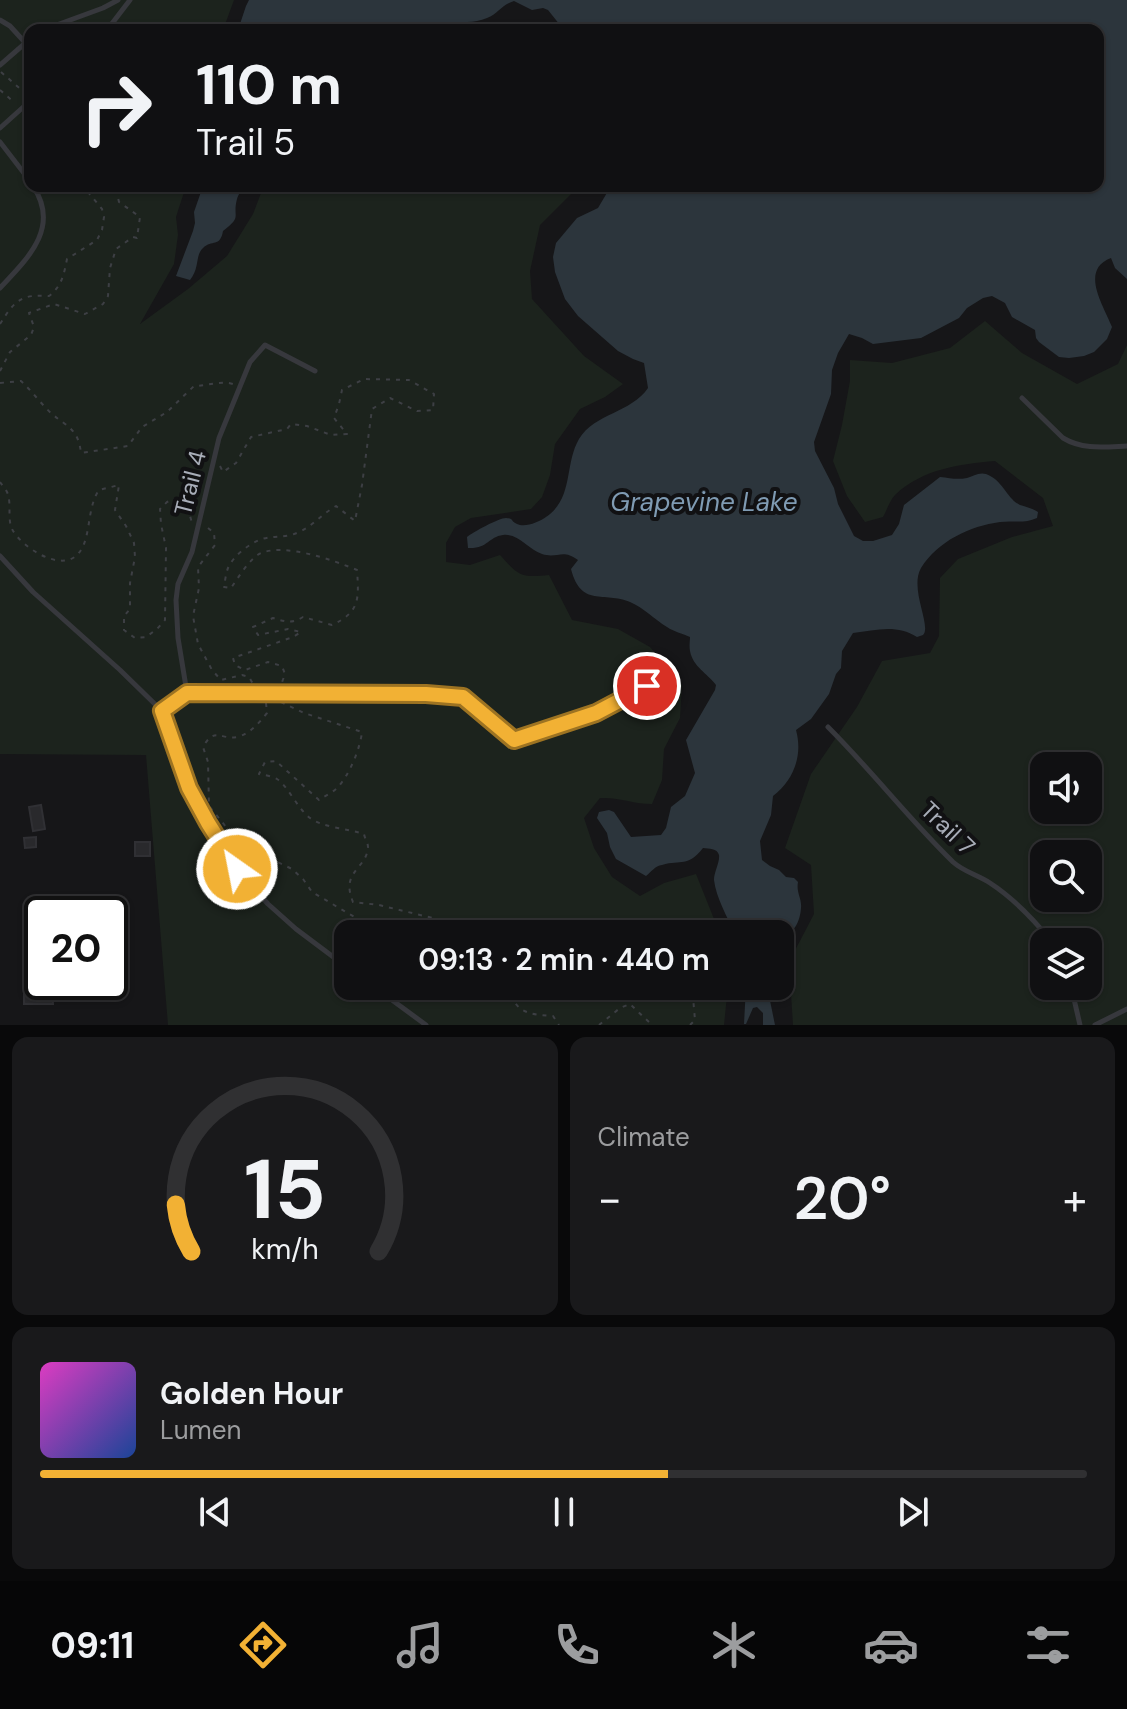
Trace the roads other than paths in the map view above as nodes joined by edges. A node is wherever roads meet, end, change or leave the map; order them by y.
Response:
1 (118, 0) edge
2 (130, 0) edge
3 (0, 20) edge
4 (59, 24) edge
5 (112, 24) edge
6 (24, 38) edge
7 (24, 43) edge
8 (0, 65) edge
9 (24, 105) edge
10 (0, 128) edge
11 (0, 142) edge
12 (24, 174) edge
13 (37, 192) edge
14 (0, 288) edge
15 (315, 371) dead end
16 (1022, 398) dead end
17 (1127, 446) edge
18 (0, 556) edge
19 (647, 686) dead end
20 (187, 693) junction
21 (162, 711) junction
22 (828, 727) dead end
23 (1039, 928) edge
24 (334, 958) edge
25 (392, 1000) edge
26 (1074, 1000) edge
27 (1127, 1009) edge
28 (426, 1025) edge
29 (1080, 1025) edge
30 (1095, 1025) edge

1 - 4 lane
2 - 5 lane
3 - 6 lane
7 - 8 lane
9 - 10 lane
11 - 12 lane
13 - 14 lane
15 - 20 lane, Trail 4
16 - 17 lane
18 - 21 lane
19 - 20 lane
20 - 21 lane
21 - 24 lane
22 - 23 lane, Trail 7
25 - 28 lane
26 - 29 lane
27 - 30 lane

